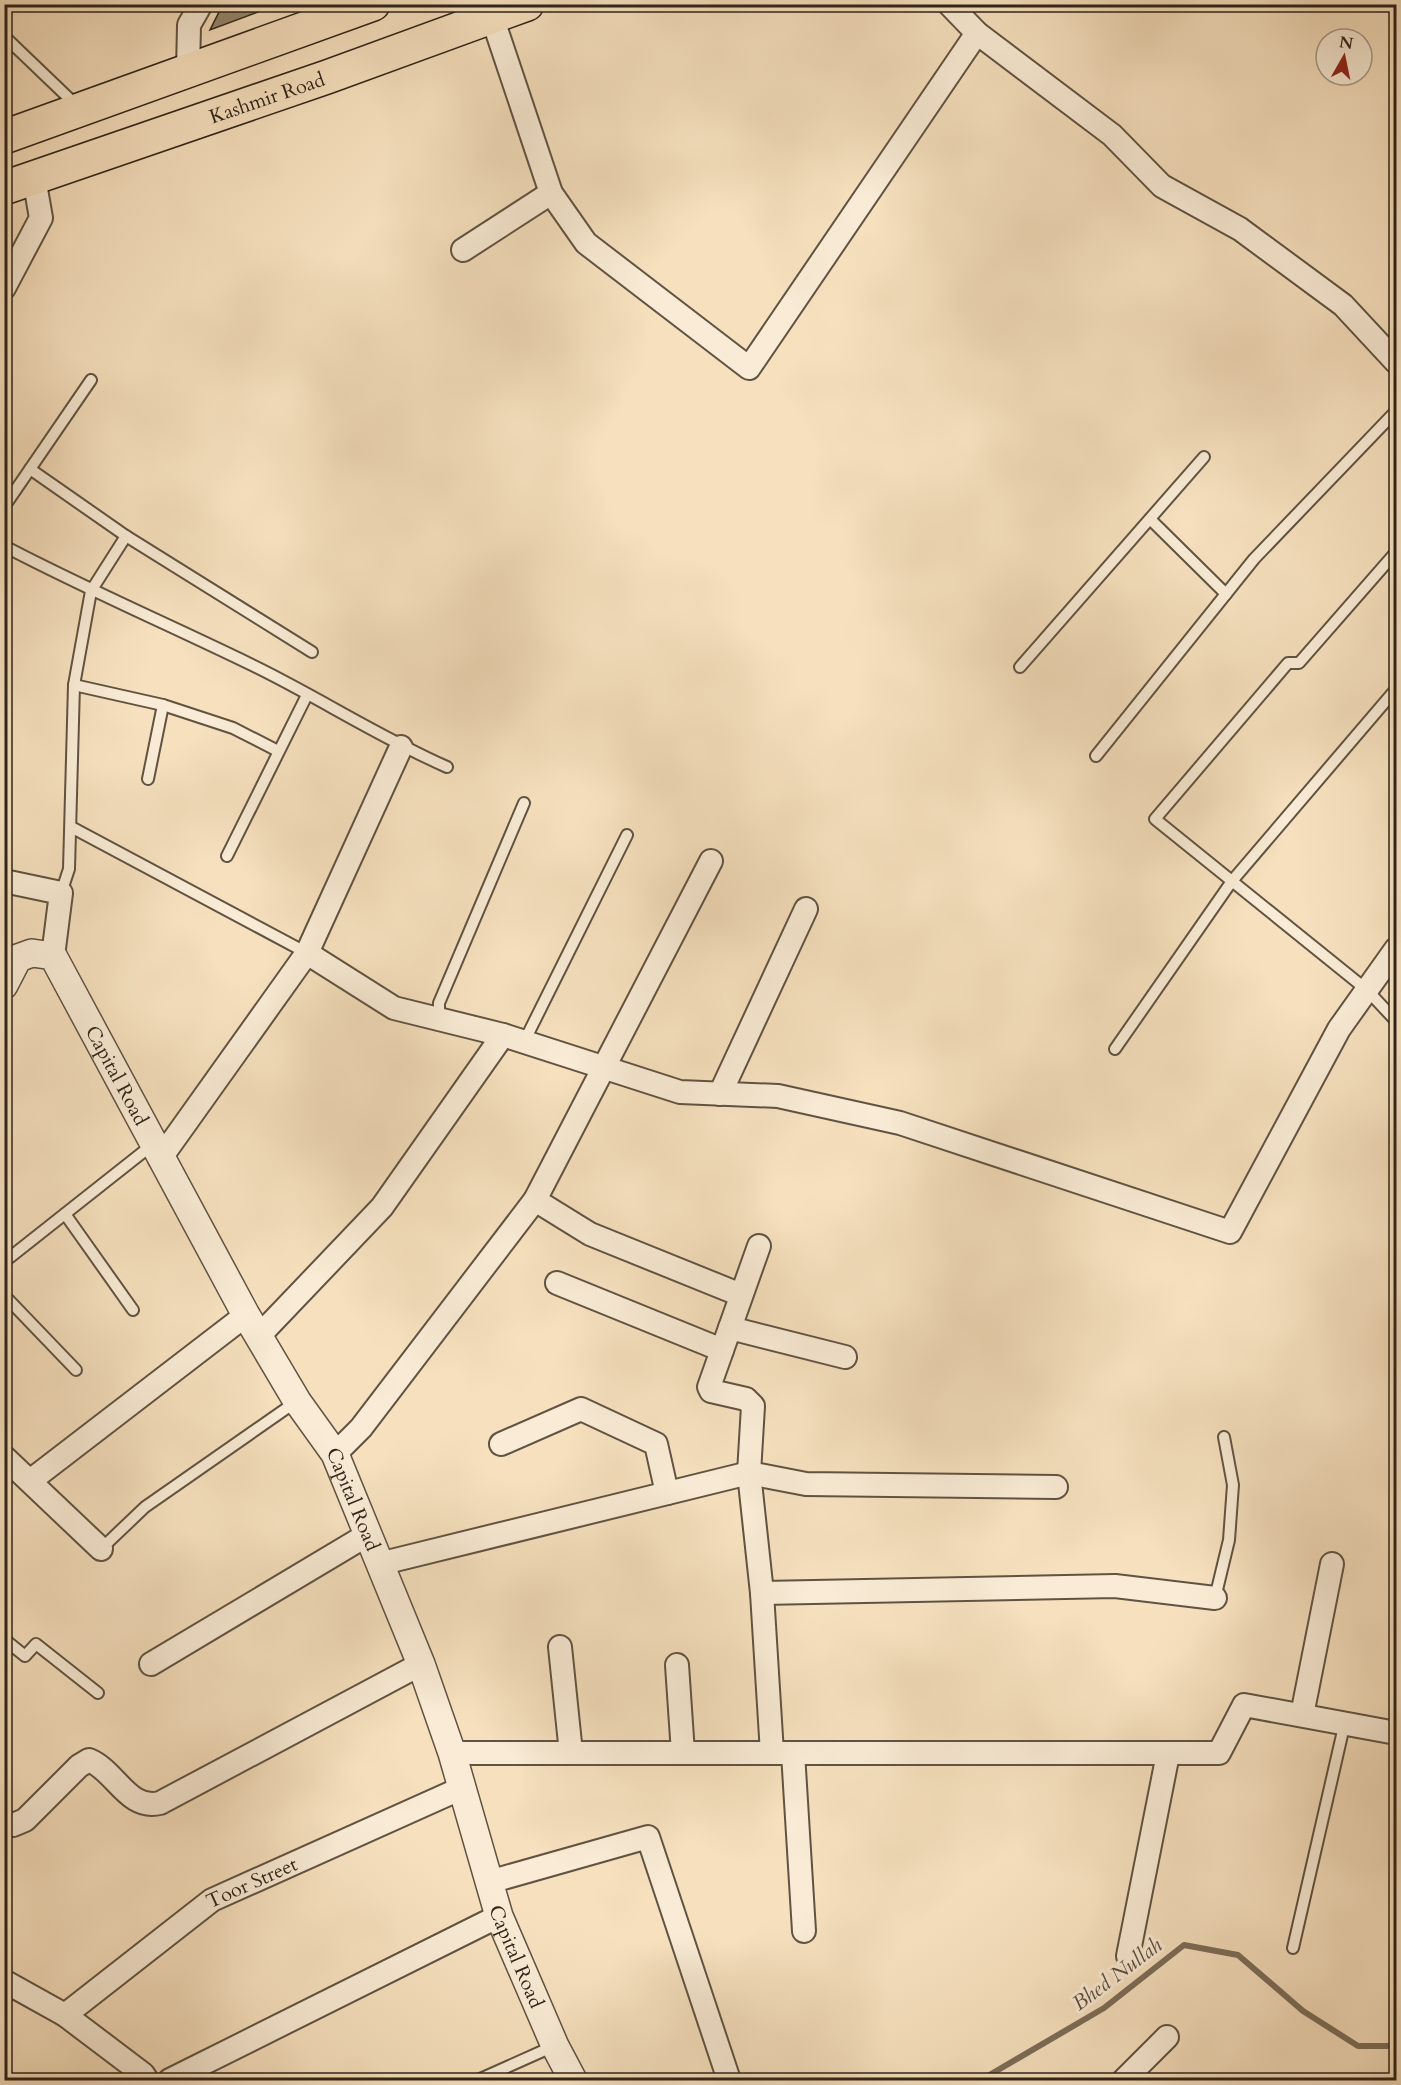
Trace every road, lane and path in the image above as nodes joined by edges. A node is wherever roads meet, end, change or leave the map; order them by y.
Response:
1 (201, 4) edge
2 (373, 4) edge
3 (527, 4) edge
4 (949, 4) edge
5 (492, 17) junction
6 (311, 26) junction
7 (977, 33) junction
8 (4, 36) edge
9 (188, 71) junction
10 (327, 77) junction
11 (81, 109) junction
12 (4, 137) edge
13 (19, 183) edge
14 (551, 193) junction
15 (463, 250) dead end
16 (4, 288) edge
17 (1396, 362) edge
18 (91, 380) dead end
19 (1396, 411) edge
20 (1204, 457) dead end
21 (30, 469) junction
22 (4, 507) edge
23 (1151, 520) junction
24 (126, 536) junction
25 (4, 546) edge
26 (1396, 552) edge
27 (91, 591) junction
28 (1226, 594) junction
29 (312, 652) dead end
30 (1020, 667) dead end
31 (74, 685) junction
32 (1396, 689) edge
33 (307, 695) junction
34 (163, 705) junction
35 (401, 747) junction
36 (278, 751) junction
37 (1096, 756) dead end
38 (447, 767) dead end
39 (148, 779) dead end
40 (524, 803) dead end
41 (71, 827) junction
42 (627, 835) dead end
43 (227, 856) dead end
44 (711, 861) dead end
45 (1232, 880) junction
46 (4, 881) edge
47 (60, 893) junction
48 (806, 909) dead end
49 (1396, 950) edge
50 (307, 953) junction
51 (53, 956) junction
52 (4, 985) edge
53 (1367, 990) junction
54 (439, 1019) junction
55 (1396, 1021) edge
56 (503, 1035) junction
57 (525, 1042) junction
58 (1115, 1049) dead end
59 (603, 1067) junction
60 (720, 1094) junction
61 (156, 1152) junction
62 (535, 1200) junction
63 (65, 1214) junction
64 (759, 1246) dead end
65 (4, 1262) edge
66 (557, 1283) dead end
67 (4, 1295) edge
68 (741, 1295) junction
69 (133, 1310) dead end
70 (252, 1326) junction
71 (729, 1328) junction
72 (722, 1350) junction
73 (845, 1358) dead end
74 (76, 1370) dead end
75 (297, 1401) junction
76 (1224, 1437) dead end
77 (501, 1444) dead end
78 (335, 1454) junction
79 (4, 1457) edge
80 (749, 1473) junction
81 (30, 1481) junction
82 (1056, 1487) dead end
83 (667, 1493) junction
84 (367, 1535) junction
85 (101, 1549) joint
86 (379, 1564) junction
87 (1332, 1564) dead end
88 (762, 1593) junction
89 (1215, 1598) joint
90 (4, 1639) edge
91 (560, 1647) dead end
92 (151, 1664) dead end
93 (421, 1664) junction
94 (677, 1665) dead end
95 (98, 1693) dead end
96 (1302, 1715) junction
97 (1345, 1722) junction
98 (1396, 1733) edge
99 (452, 1753) junction
100 (571, 1753) junction
101 (683, 1753) junction
102 (782, 1753) junction
103 (1168, 1754) junction
104 (462, 1788) junction
105 (4, 1822) edge
106 (489, 1882) junction
107 (499, 1916) junction
108 (804, 1931) dead end
109 (1293, 1948) dead end
110 (1128, 1956) dead end
111 (6, 1985) edge
112 (64, 2015) junction
113 (1167, 2037) dead end
114 (555, 2046) junction
115 (147, 2080) edge
116 (170, 2080) edge
117 (477, 2080) edge
118 (573, 2080) edge
119 (729, 2080) edge
120 (1124, 2080) edge

1 - 9 street
2 - 6 main road
3 - 5 main road, Kashmir Road
4 - 7 street
5 - 10 main road, Kashmir Road
5 - 14 street
6 - 9 main road
6 - 10 main road
7 - 14 street
7 - 17 street
8 - 11 lane
9 - 11 main road
10 - 13 main road, Kashmir Road
11 - 12 main road
13 - 16 street
14 - 15 street
18 - 21 lane
19 - 28 lane
20 - 23 lane
21 - 22 lane
21 - 24 lane
23 - 28 lane
23 - 30 lane
24 - 27 lane
24 - 29 lane
25 - 27 lane
26 - 45 lane
27 - 31 lane
27 - 33 lane
28 - 37 lane
31 - 34 lane
31 - 41 lane
32 - 45 lane
33 - 35 lane
33 - 36 lane
34 - 36 lane
34 - 39 lane
35 - 38 lane
35 - 50 street
36 - 43 lane
40 - 54 lane
41 - 47 lane
41 - 50 lane
42 - 57 lane
44 - 59 street
45 - 53 lane
45 - 58 lane
46 - 47 street
47 - 51 street
48 - 60 street
49 - 53 street
50 - 54 street
50 - 61 street
51 - 52 street
51 - 61 street, Capital Road
53 - 55 lane
53 - 60 street
54 - 56 street
56 - 57 street
56 - 70 street
57 - 59 street
59 - 60 street
59 - 62 street
61 - 63 lane
61 - 70 street, Capital Road
62 - 68 street
62 - 78 street
63 - 65 lane
63 - 69 lane
64 - 68 street
66 - 72 street
67 - 74 lane
68 - 71 street
70 - 75 street, Capital Road
70 - 81 street
71 - 72 street
71 - 73 street
72 - 80 street
75 - 78 street, Capital Road
75 - 85 lane
76 - 89 lane
77 - 83 street
78 - 84 street, Capital Road
79 - 81 street
80 - 82 street
80 - 83 street
80 - 88 street
81 - 85 street
83 - 86 street
84 - 86 street, Capital Road
84 - 92 street
86 - 93 street, Capital Road
87 - 96 street
88 - 89 street
88 - 102 street
90 - 95 lane
91 - 100 street
93 - 99 street, Capital Road
93 - 105 street
94 - 101 street
96 - 97 street
96 - 103 street
97 - 98 street
97 - 109 lane
99 - 100 street
99 - 104 street, Capital Road
100 - 101 street
101 - 102 street
102 - 103 street
102 - 108 street
103 - 110 street
104 - 106 street, Capital Road
104 - 112 street, Toor Street
106 - 107 street, Capital Road
106 - 119 street
107 - 114 street, Capital Road
107 - 116 street
111 - 112 street
112 - 115 street
113 - 120 street
114 - 117 lane
114 - 118 street, Capital Road

